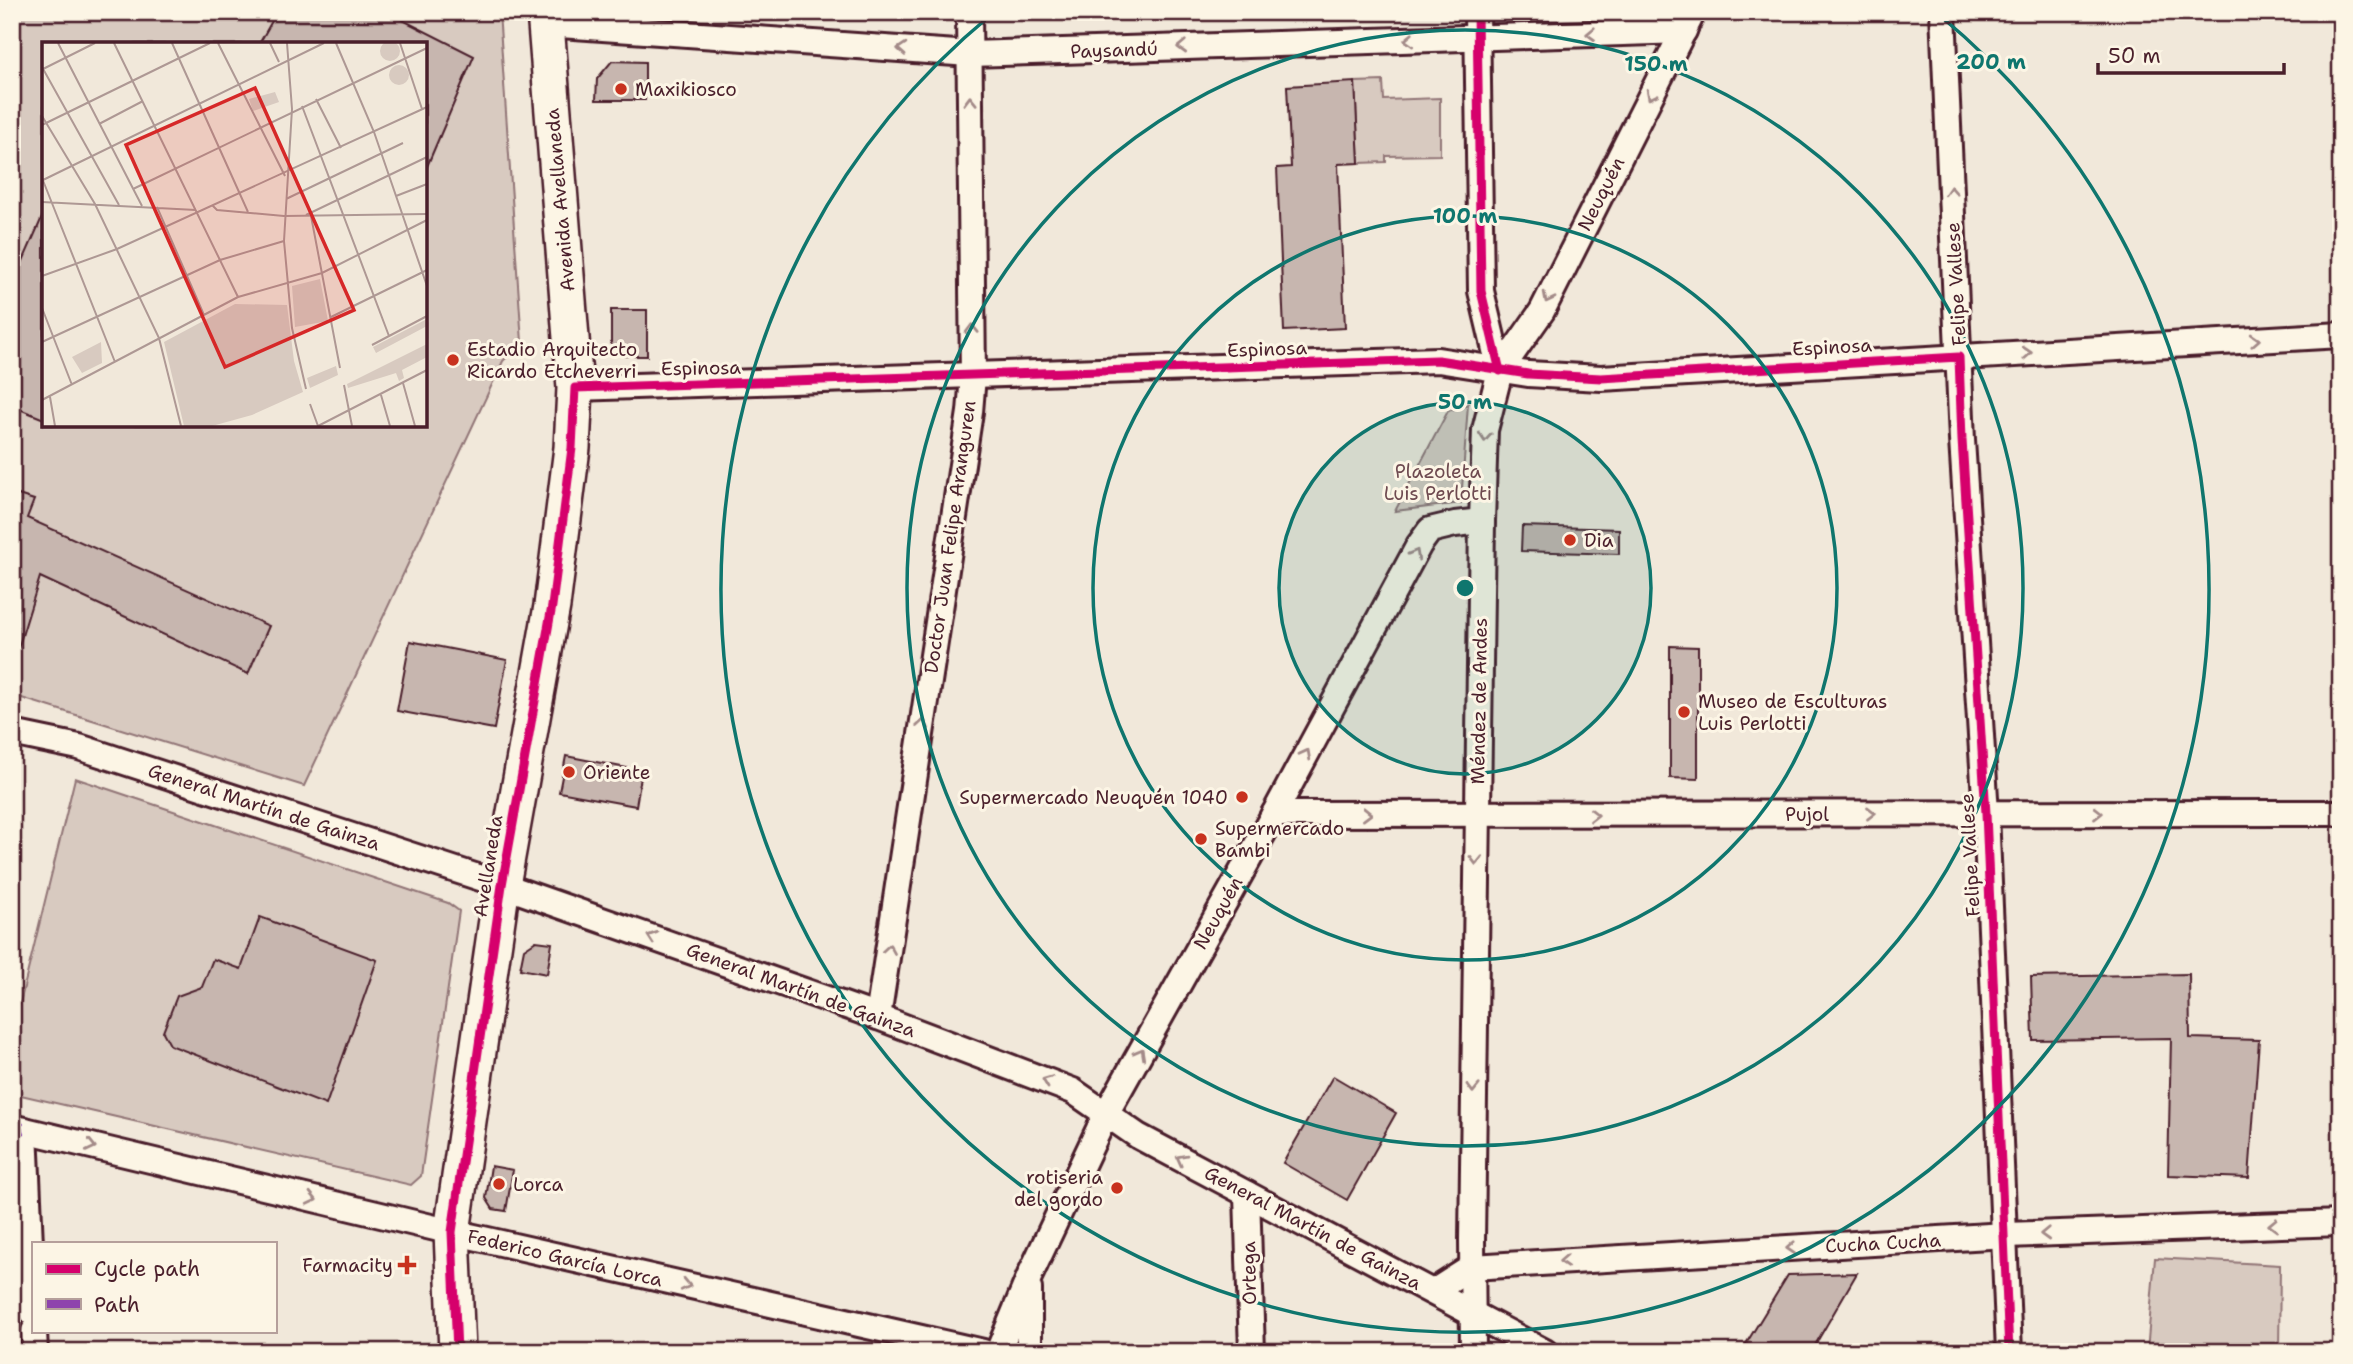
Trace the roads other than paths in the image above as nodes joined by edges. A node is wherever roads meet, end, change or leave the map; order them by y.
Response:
1 (969, 12) edge
2 (1477, 12) edge
3 (1943, 12) edge
4 (546, 18) edge
5 (1688, 22) edge
6 (1478, 38) junction
7 (970, 54) junction
8 (2341, 335) edge
9 (1959, 357) junction
10 (1500, 371) junction
11 (973, 376) junction
12 (575, 388) junction
13 (1482, 521) junction
14 (12, 733) edge
15 (1986, 813) junction
16 (2341, 813) edge
17 (1274, 814) junction
18 (1476, 815) junction
19 (502, 885) junction
20 (878, 1017) junction
21 (1107, 1112) junction
22 (15, 1127) edge
23 (1247, 1194) junction
24 (2341, 1223) edge
25 (452, 1233) junction
26 (2006, 1235) junction
27 (1472, 1267) junction
28 (1030, 1275) junction
29 (1433, 1292) junction
30 (32, 1303) edge
31 (1473, 1314) junction
32 (34, 1332) edge
33 (35, 1352) edge
34 (457, 1352) edge
35 (983, 1352) edge
36 (998, 1352) edge
37 (1029, 1352) edge
38 (1252, 1352) edge
39 (1474, 1352) edge
40 (1545, 1352) edge
41 (2009, 1352) edge

1 - 7 street, Doctor Juan Felipe Aranguren
2 - 6 street, Méndez de Andes
9 -> 3 street, Felipe Vallese
7 -> 4 street, Paysandú
4 - 12 street, Avenida Avellaneda
5 -> 6 street, Paysandú
5 -> 10 street, Neuquén
6 -> 7 street, Paysandú
6 - 10 street, Méndez de Andes
11 -> 7 street, Doctor Juan Felipe Aranguren
9 -> 8 street, Espinosa
9 - 10 street, Espinosa
9 - 15 street, Felipe Vallese
10 - 11 street, Espinosa
10 -> 13 street, Méndez de Andes
11 - 12 street, Espinosa
20 -> 11 street, Doctor Juan Felipe Aranguren
12 - 19 street, Avellaneda
17 -> 13 street, Neuquén
13 - 18 street, Méndez de Andes
14 - 19 street, General Martín de Gainza
15 -> 16 street, Pujol
18 -> 15 street, Pujol
15 - 26 street, Felipe Vallese
17 -> 18 street, Pujol
21 -> 17 street, Neuquén
18 -> 27 street, Méndez de Andes
20 -> 19 street, General Martín de Gainza
19 - 25 street, Avellaneda
21 -> 20 street, General Martín de Gainza
23 -> 21 street, General Martín de Gainza
21 - 28 street, Neuquén
22 -> 25 street, Federico García Lorca
22 - 30 street
23 - 29 street, General Martín de Gainza
23 - 38 street, Ortega
24 -> 26 street, Cucha Cucha
25 - 34 street, Avellaneda
25 -> 35 street, Federico García Lorca
26 -> 27 street, Cucha Cucha
26 - 41 street, Felipe Vallese
27 - 29 street, Cucha Cucha
27 - 31 street, Méndez de Andes
28 - 36 street, Neuquén
28 - 37 street
29 - 31 street, General Martín de Gainza
31 - 39 street, Méndez de Andes
31 - 40 street, General Martín de Gainza
32 - 33 street

